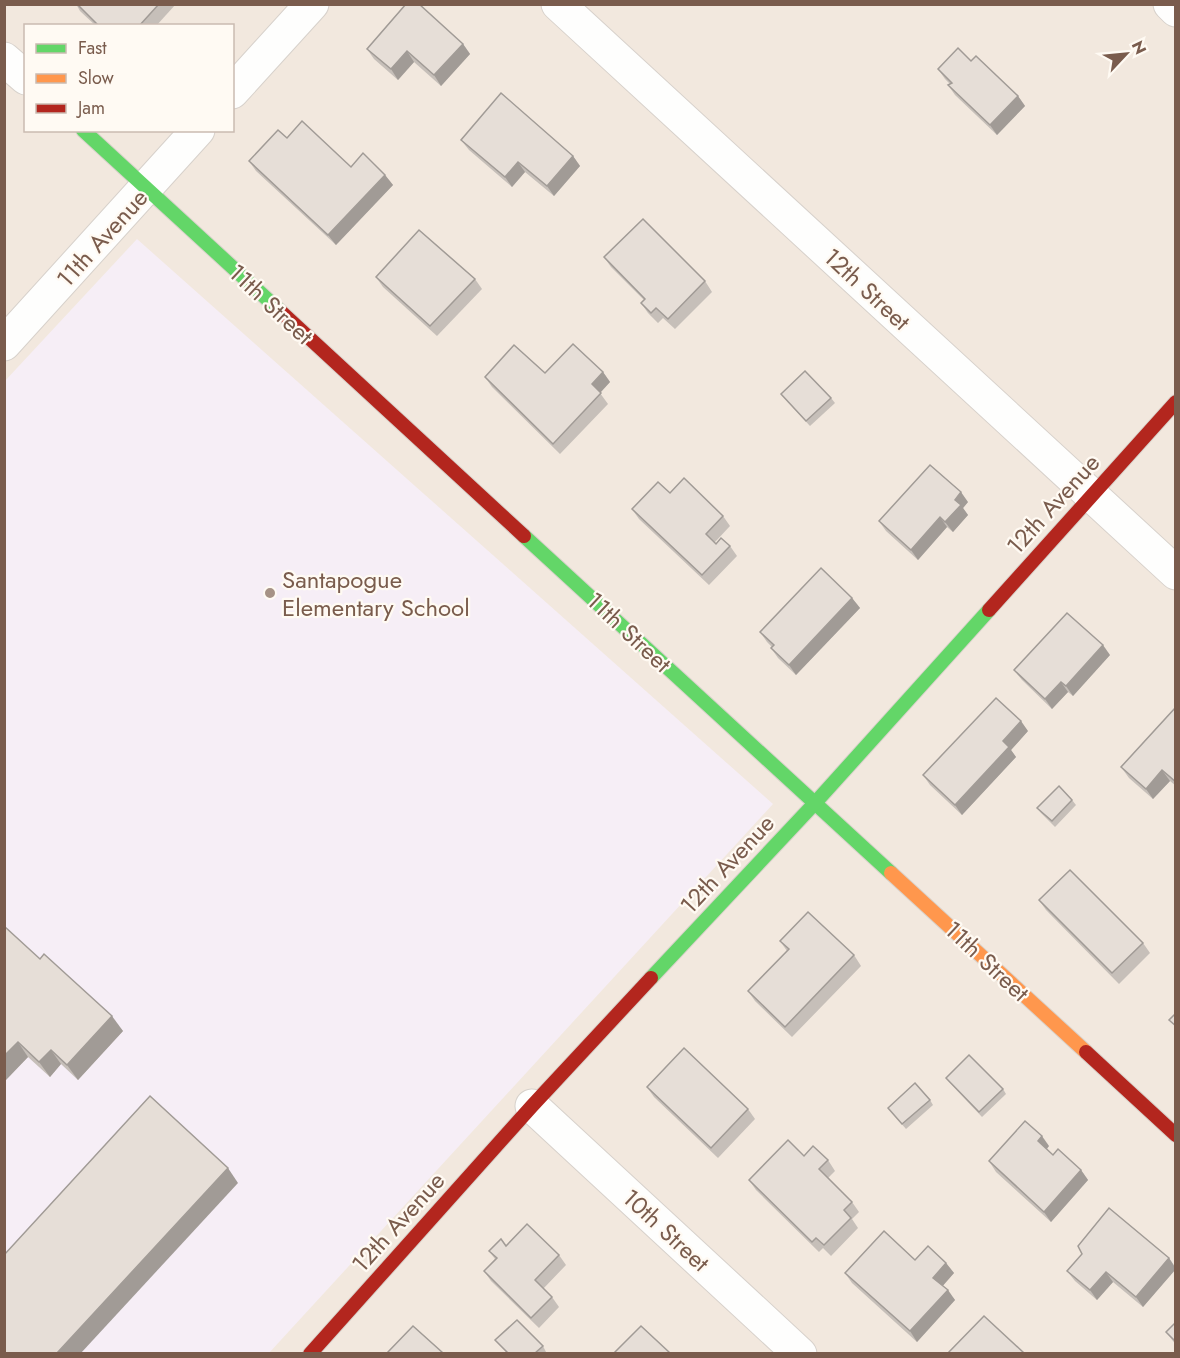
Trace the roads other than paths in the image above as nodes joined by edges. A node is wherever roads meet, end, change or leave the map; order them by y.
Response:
1 (312, 4) edge
2 (558, 4) edge
3 (1170, 4) edge
4 (1176, 10) edge
5 (4, 59) edge
6 (24, 76) edge
7 (234, 90) edge
8 (85, 132) edge
9 (196, 132) edge
10 (146, 189) junction
11 (4, 344) edge
12 (1176, 402) edge
13 (1091, 495) junction
14 (1176, 573) edge
15 (815, 802) junction
16 (532, 1106) junction
17 (1176, 1135) edge
18 (310, 1353) edge
19 (800, 1353) edge

1 - 7 street
2 - 13 street, 12th Street
3 - 4 street
5 - 6 street
8 - 10 street, 11th Street
9 - 10 street, 11th Avenue
10 - 11 street, 11th Avenue
10 - 15 street, 11th Street
12 - 13 street, 12th Avenue
13 - 14 street, 12th Street
13 - 15 street, 12th Avenue
15 - 16 street, 12th Avenue
15 - 17 street, 11th Street
16 - 18 street, 12th Avenue
16 - 19 street, 10th Street

